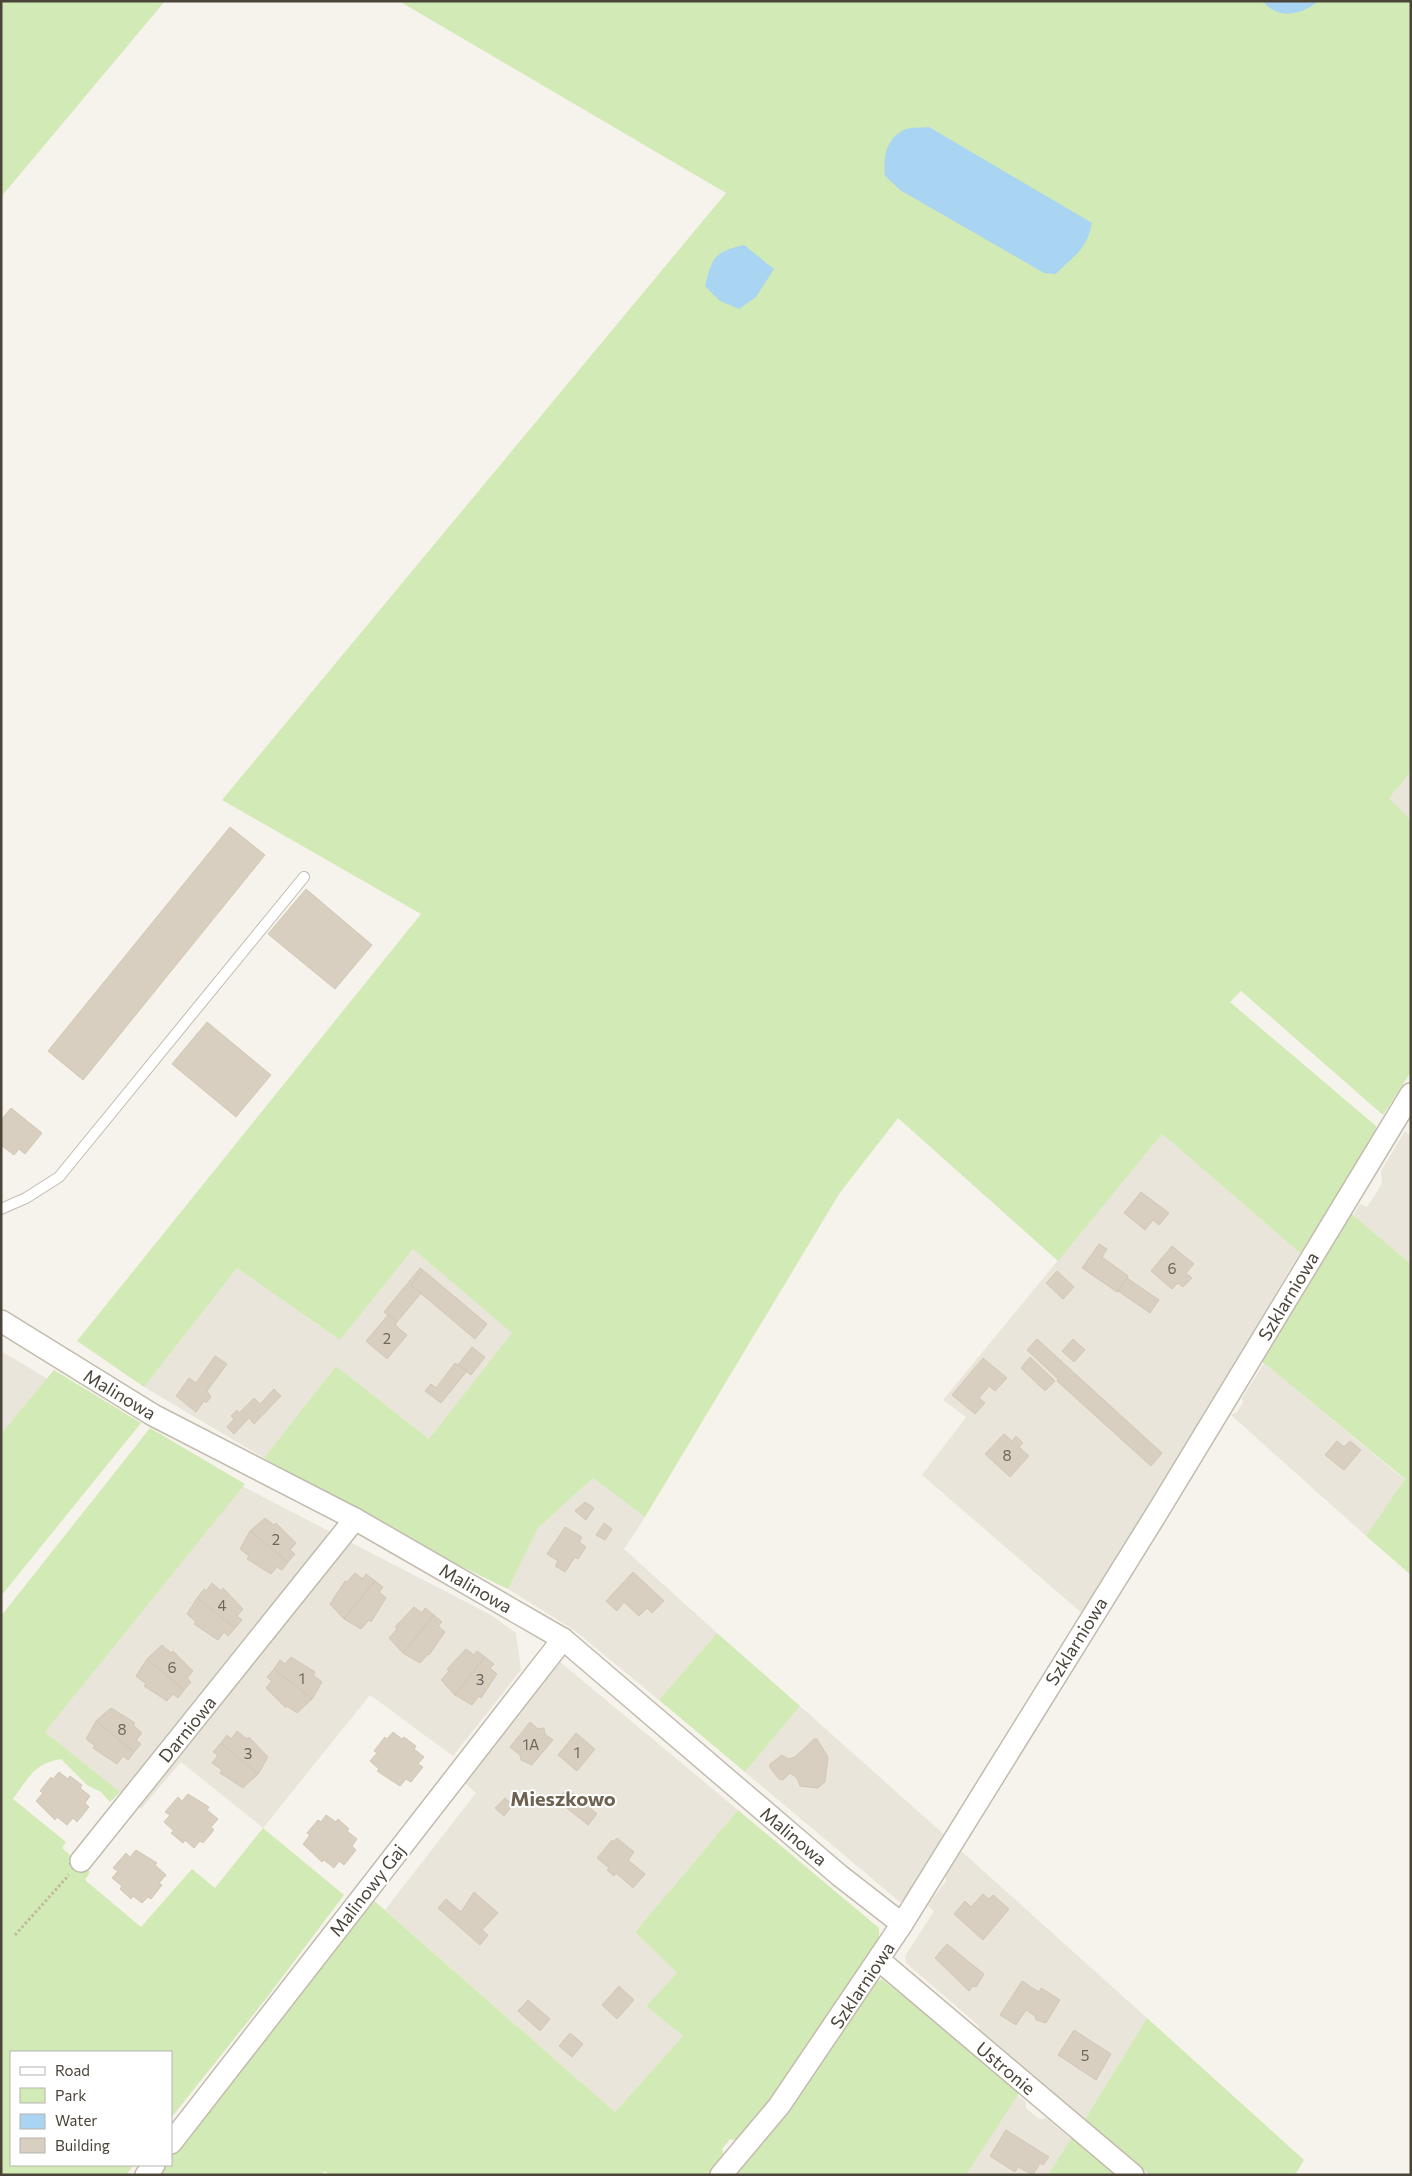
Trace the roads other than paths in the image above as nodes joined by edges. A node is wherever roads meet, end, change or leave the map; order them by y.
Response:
1 (304, 877) dead end
2 (1411, 1094) edge
3 (1, 1209) edge
4 (1, 1321) edge
5 (355, 1519) junction
6 (563, 1639) junction
7 (81, 1862) road end
8 (902, 1924) junction
9 (879, 1960) junction
10 (172, 2142) edge
11 (721, 2175) edge
12 (1133, 2175) edge

1 - 3 lane
2 - 8 street, Szklarniowa
4 - 5 street, Malinowa
5 - 6 street, Malinowa
5 - 7 street, Darniowa
6 - 8 street, Malinowa
6 - 10 street, Malinowy Gaj
8 - 9 street, Szklarniowa
9 - 11 street, Szklarniowa
9 - 12 street, Ustronie

